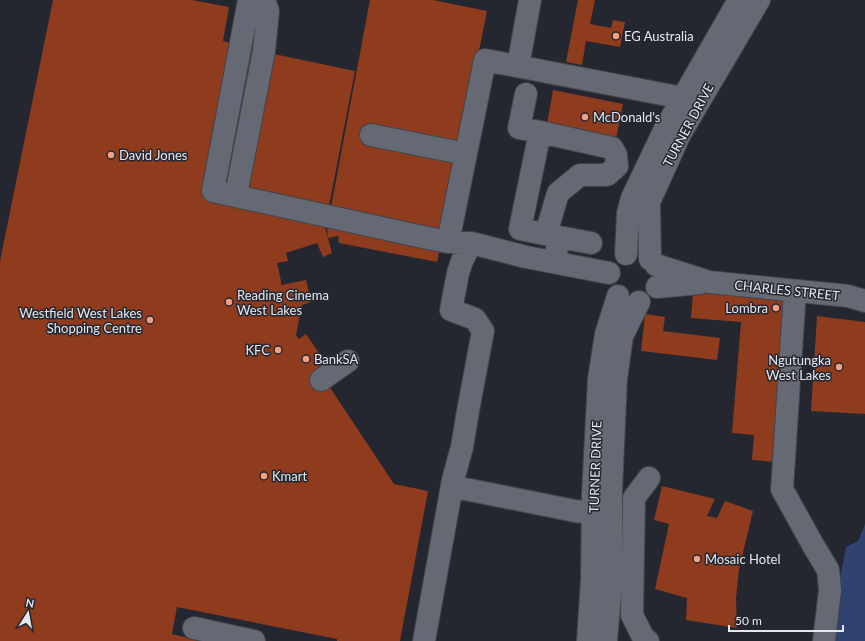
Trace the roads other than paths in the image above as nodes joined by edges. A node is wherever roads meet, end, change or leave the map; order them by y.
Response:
1 (249, 0) edge
2 (264, 0) edge
3 (530, 0) edge
4 (739, 0) edge
5 (759, 0) edge
6 (518, 66) junction
7 (526, 94) dead end
8 (683, 98) junction
9 (540, 132) junction
10 (371, 135) dead end
11 (466, 154) junction
12 (236, 195) junction
13 (448, 242) junction
14 (554, 242) junction
15 (591, 243) dead end
16 (481, 245) junction
17 (653, 262) junction
18 (616, 264) junction
19 (709, 282) junction
20 (657, 287) junction
21 (795, 291) junction
22 (618, 296) junction
23 (865, 301) edge
24 (639, 302) junction
25 (348, 362) dead end
26 (321, 380) dead end
27 (649, 478) dead end
28 (463, 482) junction
29 (634, 498) junction
30 (602, 504) junction
31 (194, 628) dead end
32 (254, 641) edge
33 (424, 641) edge
34 (588, 641) edge
35 (606, 641) edge
36 (648, 641) edge
37 (824, 641) edge

1 - 12 street
2 - 12 street
3 - 6 street
4 - 8 street, TURNER DRIVE
5 - 17 street, TURNER DRIVE
6 - 8 street
6 - 11 street
7 - 9 street
8 - 18 street, TURNER DRIVE
9 - 14 street
9 - 14 street
10 - 11 street
11 - 13 street
12 - 13 street
13 - 16 street
14 - 15 street
14 - 16 street
14 - 18 street
16 - 18 street
16 - 28 street
17 - 18 street
17 - 19 street, CHARLES STREET
17 - 20 street
18 - 22 street
19 - 20 street, CHARLES STREET
19 - 21 street, CHARLES STREET
20 - 24 street
21 - 23 street, CHARLES STREET
21 - 37 street
22 - 24 street
22 - 30 street, TURNER DRIVE
24 - 30 street, TURNER DRIVE
25 - 26 street
27 - 29 street
28 - 30 street
28 - 33 street
29 - 30 street
29 - 36 street
30 - 34 street, TURNER DRIVE
30 - 35 street, TURNER DRIVE
31 - 32 street

